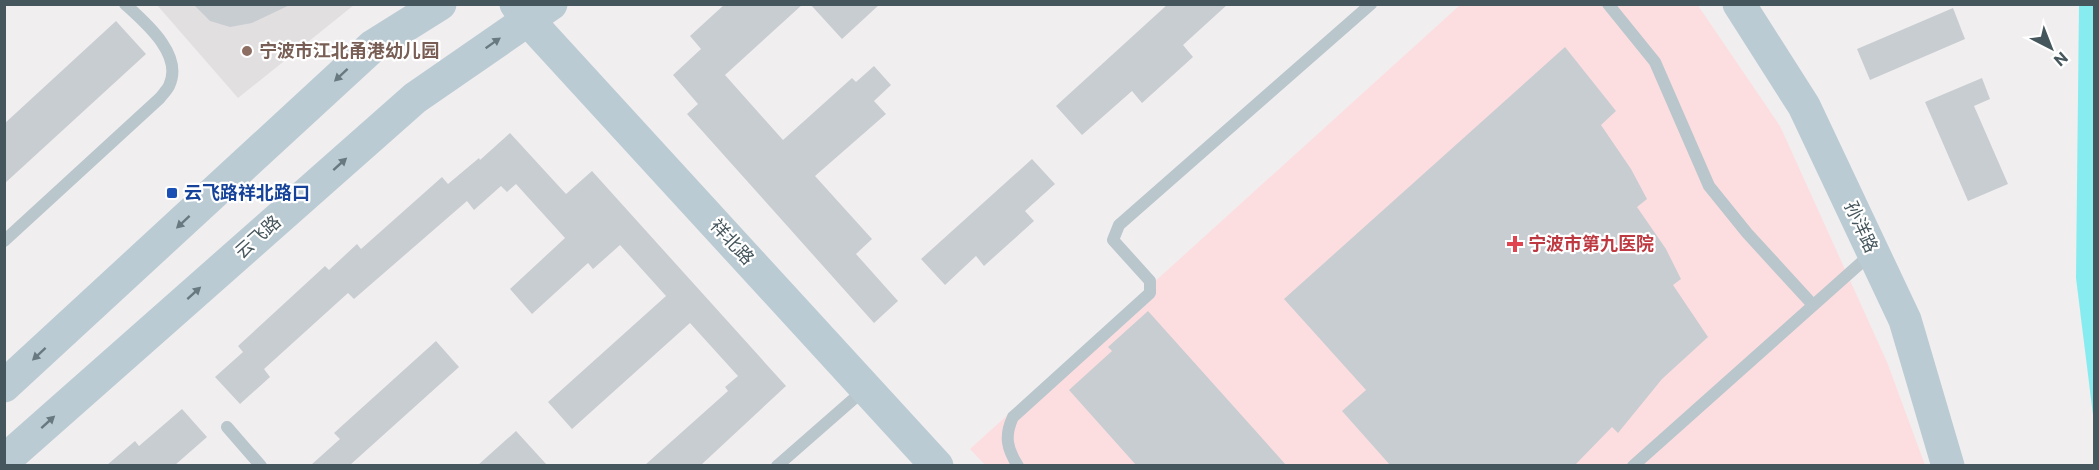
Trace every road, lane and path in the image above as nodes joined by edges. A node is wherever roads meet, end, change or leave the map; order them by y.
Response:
1 (125, 4) edge
2 (440, 4) edge
3 (1371, 4) edge
4 (1608, 4) edge
5 (1739, 4) edge
6 (524, 8) edge
7 (4, 241) edge
8 (1873, 252) junction
9 (1813, 305) junction
10 (4, 386) edge
11 (866, 388) junction
12 (227, 427) dead end
13 (4, 461) edge
14 (261, 465) edge
15 (777, 465) edge
16 (937, 465) edge
17 (1018, 465) edge
18 (1633, 465) edge
19 (1948, 465) edge

1 - 7 lane
2 -> 10 main road
3 - 17 lane
4 - 9 lane
5 - 8 main road, 孙洋路
6 - 11 main road, 祥北路
13 -> 6 main road, 云飞路
8 - 9 lane
8 - 19 main road, 孙洋路
9 - 18 lane
11 - 15 lane
11 - 16 main road, 祥北路
12 - 14 lane

